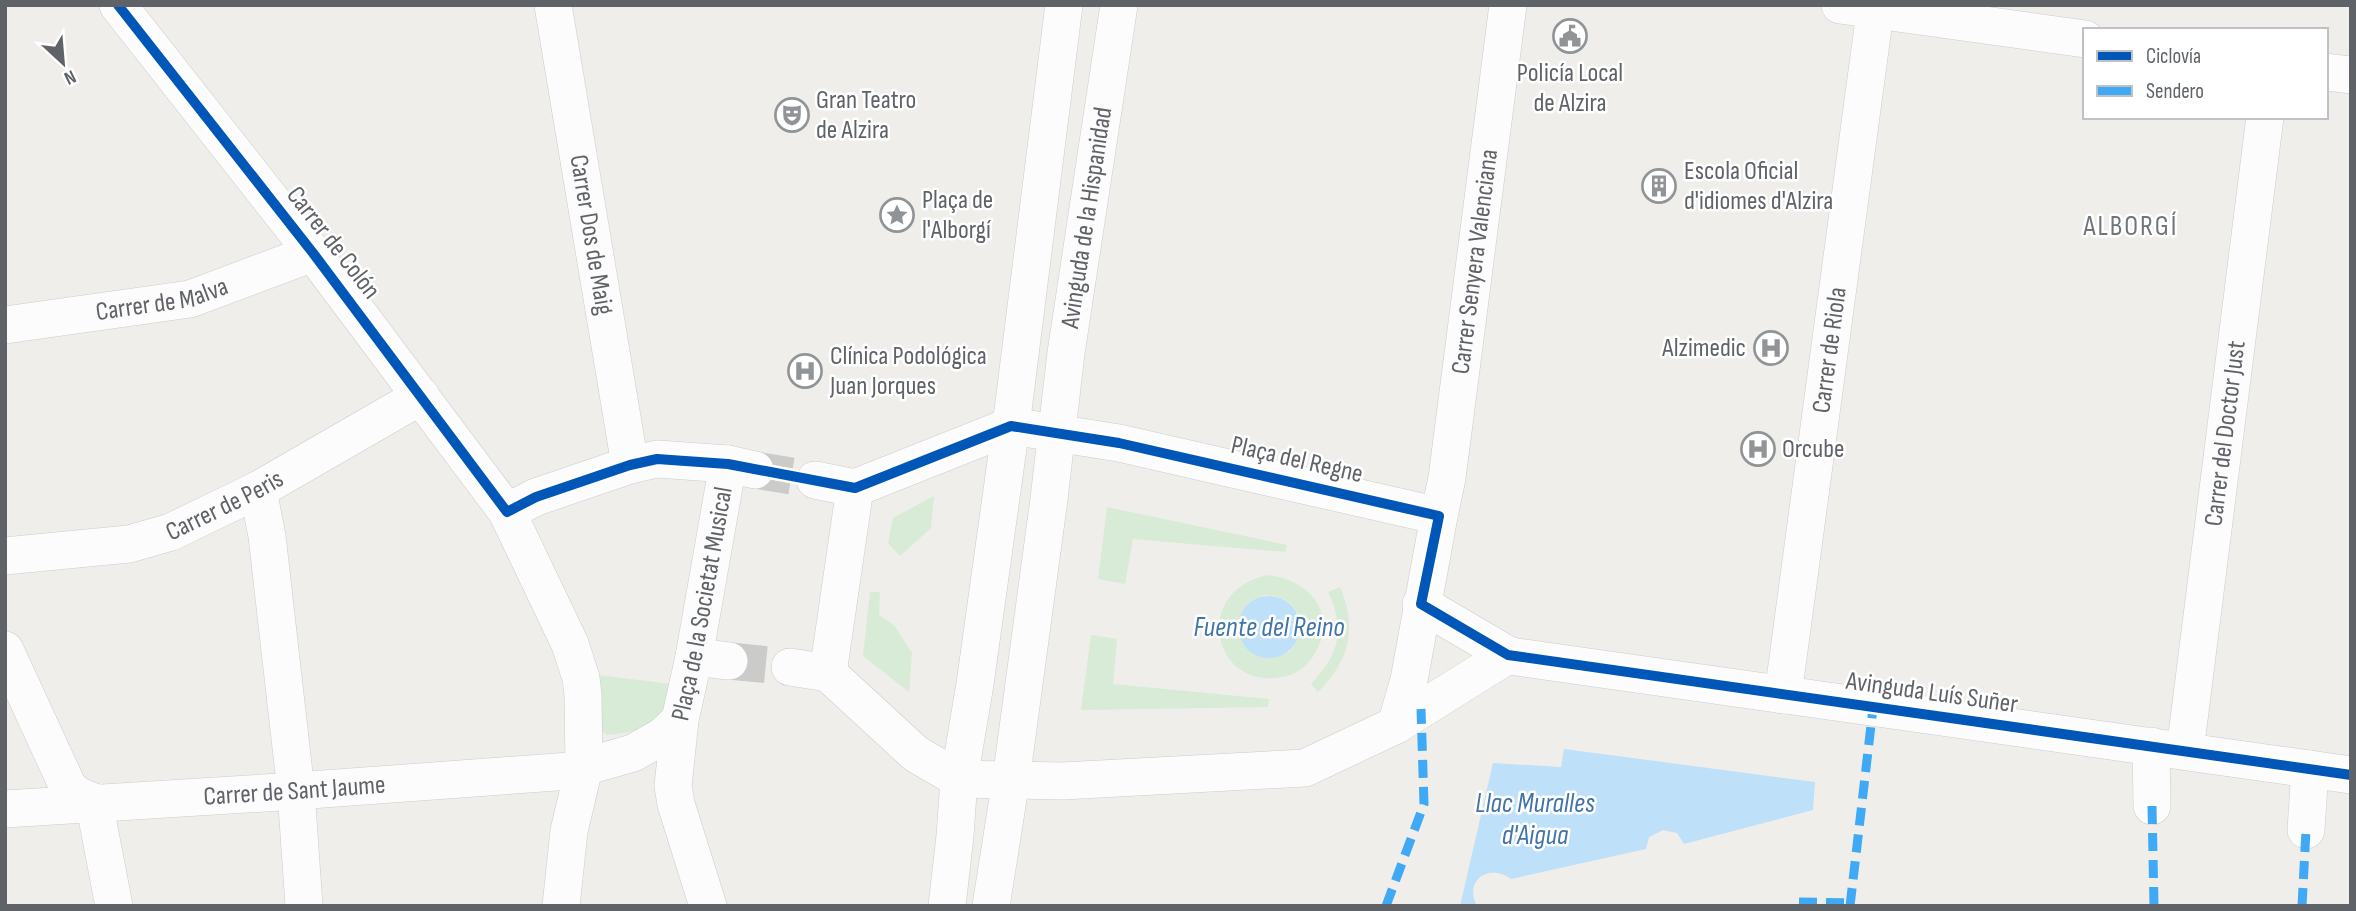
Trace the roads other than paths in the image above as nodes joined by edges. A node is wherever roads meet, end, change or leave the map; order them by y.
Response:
1 (118, 5) edge
2 (553, 5) edge
3 (1063, 5) edge
4 (1119, 5) edge
5 (1508, 5) edge
6 (1840, 5) edge
7 (1876, 8) edge
8 (2083, 39) edge
9 (2328, 72) edge
10 (2351, 75) edge
11 (2265, 119) edge
12 (313, 253) junction
13 (5, 325) edge
14 (421, 396) junction
15 (1011, 426) junction
16 (1056, 432) junction
17 (630, 465) junction
18 (815, 480) tunnel mouth
19 (855, 488) junction
20 (258, 490) junction
21 (507, 512) junction
22 (1439, 516) junction
23 (5, 556) edge
24 (1421, 604) junction
25 (5, 650) edge
26 (1508, 655) junction
27 (790, 667) tunnel mouth
28 (828, 673) junction
29 (1783, 695) junction
30 (680, 720) junction
31 (1395, 725) junction
32 (2168, 748) junction
33 (584, 768) junction
34 (2310, 769) junction
35 (2351, 775) edge
36 (959, 779) junction
37 (1011, 779) junction
38 (296, 791) junction
39 (81, 795) junction
40 (2152, 806) dead end
41 (5, 810) edge
42 (2306, 830) dead end
43 (114, 906) edge
44 (304, 906) edge
45 (561, 906) edge
46 (708, 906) edge
47 (947, 906) edge
48 (991, 906) edge

1 - 12 street, Carrer de Colón
2 - 17 street, Carrer Dos de Maig
3 - 15 street, Avinguda de la Hispanidad
4 - 16 street, Avinguda de la Hispanidad
5 - 22 street, Carrer Senyera Valenciana
6 - 7 street
7 - 8 street
7 - 29 street, Carrer de Riola
9 - 10 street
11 - 32 street, Carrer del Doctor Just
12 - 13 street, Carrer de Malva
12 - 14 street, Carrer de Colón
14 - 20 street, Carrer de Peris
14 - 21 street, Carrer de Colón
15 - 16 street
15 - 19 street
15 - 36 street, Avinguda de la Hispanidad
16 - 22 street, Plaça del Regne
16 - 37 street, Avinguda de la Hispanidad
17 - 21 street, Plaça de la Societat Musical
17 - 30 street, Plaça de la Societat Musical
18 - 19 street
19 - 28 street
20 - 23 street, Carrer de Peris
20 - 38 street
21 - 33 street
22 - 24 street
24 - 26 street
24 - 31 street
25 - 39 street
26 - 29 street, Avinguda Luís Suñer
26 - 31 street
27 - 28 street
28 - 36 street
29 - 32 street, Avinguda Luís Suñer
30 - 33 street, Plaça de la Societat Musical
30 - 46 street
31 - 37 street
32 - 34 street, Avinguda Luís Suñer
32 - 40 street, Carrer del Doctor Just
33 - 38 street, Carrer de Sant Jaume
33 - 45 street
34 - 35 street, Avinguda Luís Suñer
34 - 42 street
36 - 37 street
36 - 47 street, Avinguda de la Hispanidad
37 - 48 street, Avinguda de la Hispanidad
38 - 39 street, Carrer de Sant Jaume
38 - 44 street
39 - 41 street, Carrer de Sant Jaume
39 - 43 street

